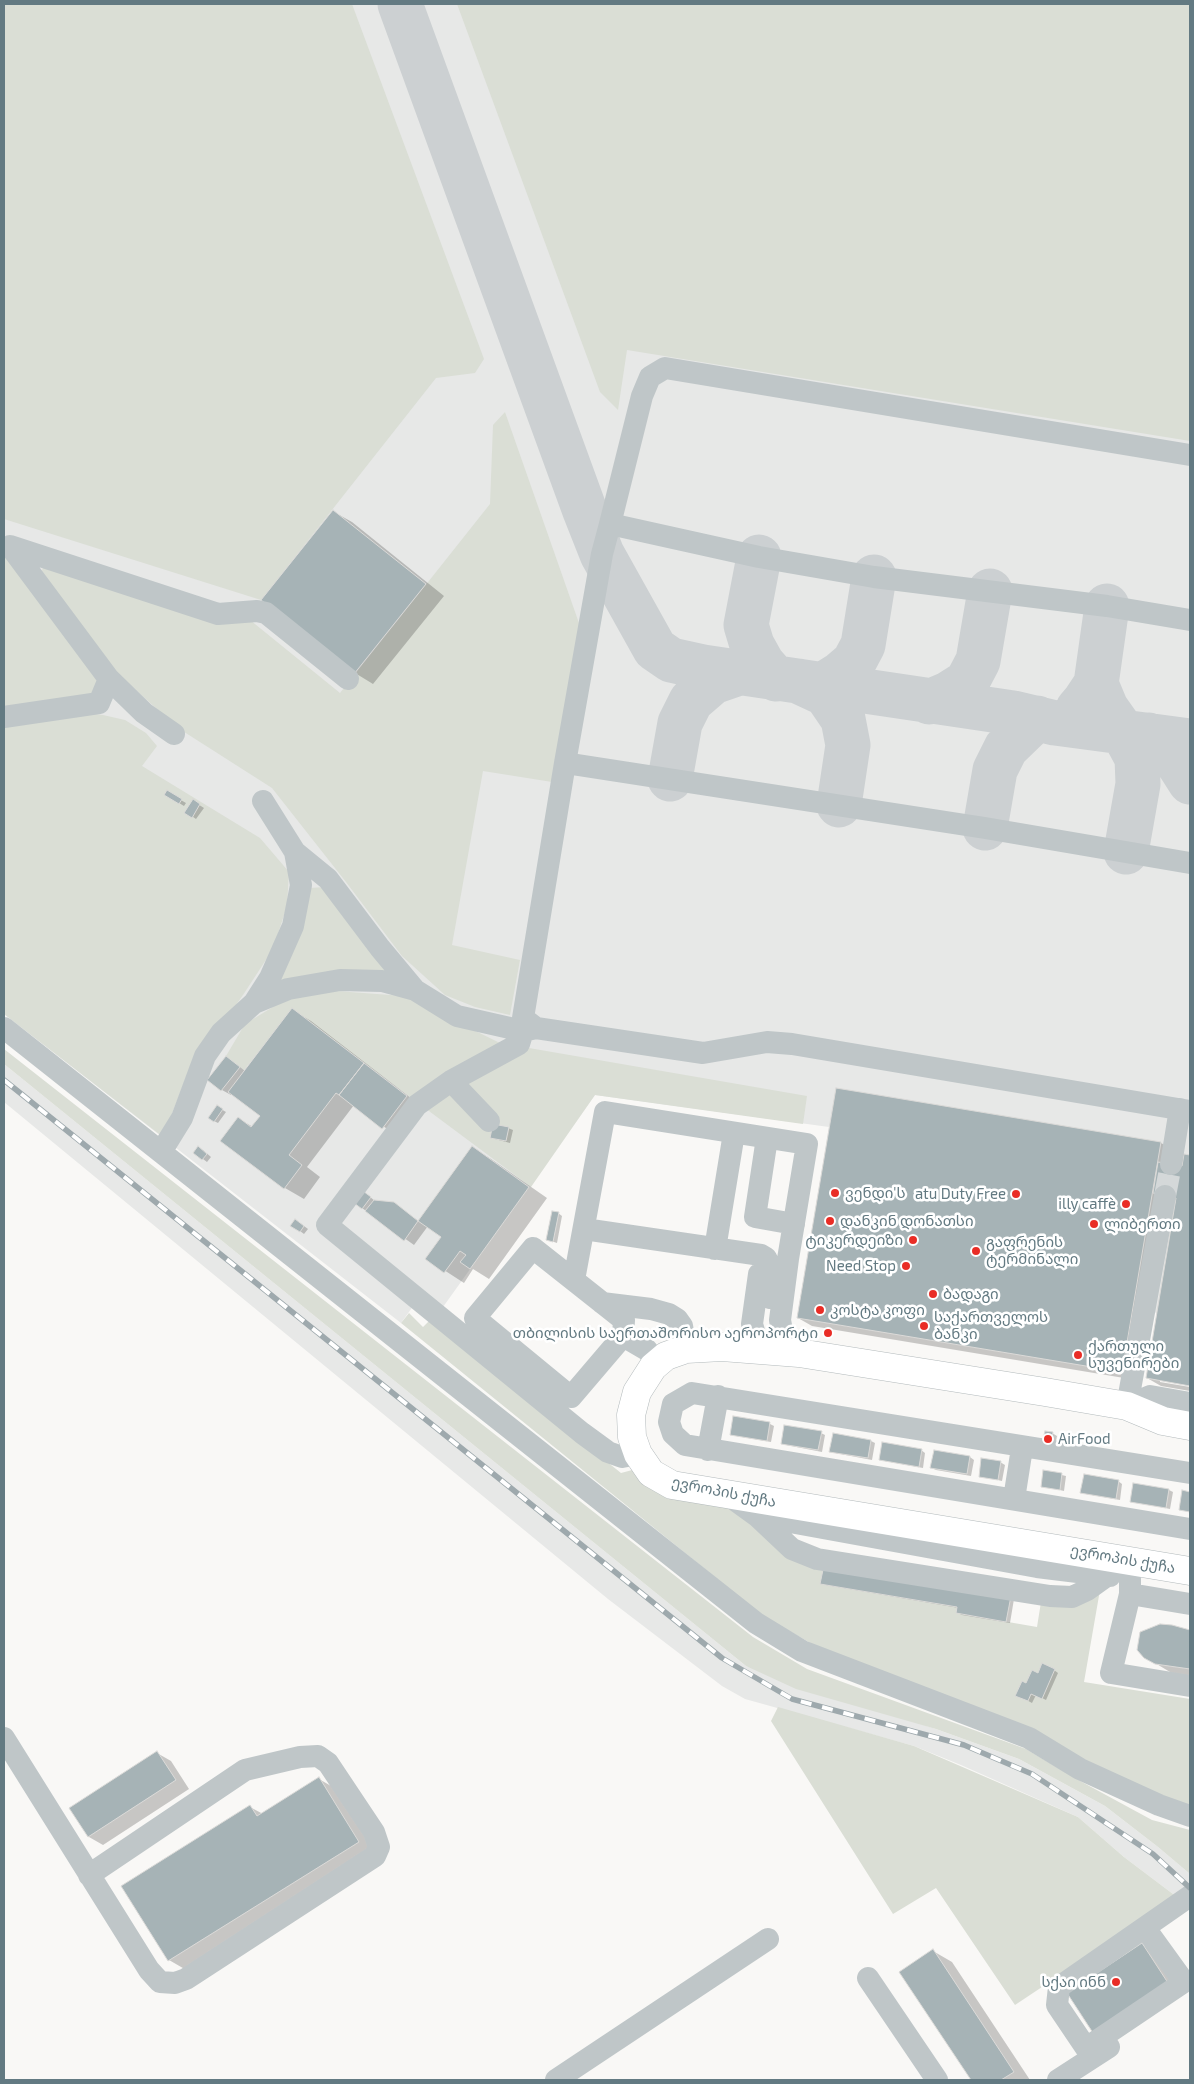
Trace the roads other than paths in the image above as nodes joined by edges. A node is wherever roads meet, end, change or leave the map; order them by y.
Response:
1 (1190, 455) edge
2 (610, 524) junction
3 (7, 545) edge
4 (1190, 620) edge
5 (348, 678) dead end
6 (109, 679) junction
7 (99, 703) junction
8 (144, 713) junction
9 (4, 717) edge
10 (174, 734) dead end
11 (565, 763) junction
12 (263, 801) dead end
13 (295, 852) junction
14 (1190, 863) edge
15 (416, 990) junction
16 (254, 1003) junction
17 (4, 1028) edge
18 (529, 1030) junction
19 (452, 1081) junction
20 (1185, 1110) edge
21 (489, 1121) dead end
22 (734, 1133) junction
23 (767, 1138) junction
24 (162, 1152) junction
25 (1171, 1164) tunnel mouth
26 (1165, 1196) tunnel mouth
27 (794, 1224) junction
28 (584, 1229) junction
29 (715, 1249) junction
30 (574, 1280) junction
31 (602, 1303) junction
32 (624, 1328) junction
33 (781, 1352) junction
34 (674, 1354) junction
35 (718, 1396) junction
36 (1190, 1403) edge
37 (1128, 1406) junction
38 (1190, 1426) edge
39 (1022, 1448) junction
40 (708, 1450) junction
41 (638, 1454) junction
42 (1190, 1474) edge
43 (728, 1494) junction
44 (1014, 1500) junction
45 (757, 1516) junction
46 (1190, 1529) edge
47 (1119, 1568) junction
48 (1190, 1571) edge
49 (1130, 1594) junction
50 (1190, 1604) edge
51 (1190, 1686) edge
52 (4, 1738) edge
53 (1190, 1816) edge
54 (90, 1875) junction
55 (1190, 1896) edge
56 (1145, 1928) junction
57 (768, 1939) dead end
58 (868, 1978) dead end
59 (1190, 1995) edge
60 (556, 2080) edge
61 (937, 2080) edge
62 (1058, 2080) edge

1 - 2 street
2 - 4 street
2 - 11 street
3 - 5 street
3 - 6 street
6 - 7 street
6 - 8 street
7 - 8 street
7 - 9 street
8 - 10 street
11 - 14 street
11 - 18 street
12 - 13 street
13 - 15 street
13 - 16 street
15 - 16 street
15 - 18 street
16 - 24 street
17 - 24 street
18 - 19 street
18 - 20 street
19 - 21 street
19 - 41 street
20 - 25 street
22 - 23 street
22 - 28 street
22 - 29 street
23 - 27 street
23 - 27 street
24 - 53 street
26 - 37 street
27 - 33 street
28 - 29 street
28 - 30 street
29 - 33 street
30 - 31 street
30 - 32 street
31 - 32 street
31 - 34 street
32 - 34 street
32 - 34 street
33 - 34 main road
33 - 37 main road
34 - 41 main road, ევროპის ქუჩა
35 - 39 street
35 - 40 street
35 - 40 street
36 - 37 street
37 - 38 main road
39 - 42 street
39 - 44 street
40 - 44 street
41 - 43 main road, ევროპის ქუჩა
43 - 45 street
43 - 47 main road, ევროპის ქუჩა
44 - 46 street
45 - 47 street
45 - 47 street
47 - 48 main road, ევროპის ქუჩა
47 - 49 street
49 - 50 street
49 - 51 street
52 - 54 street
54 - 54 street
55 - 56 street
56 - 56 street
57 - 60 street
58 - 61 street
59 - 62 street

